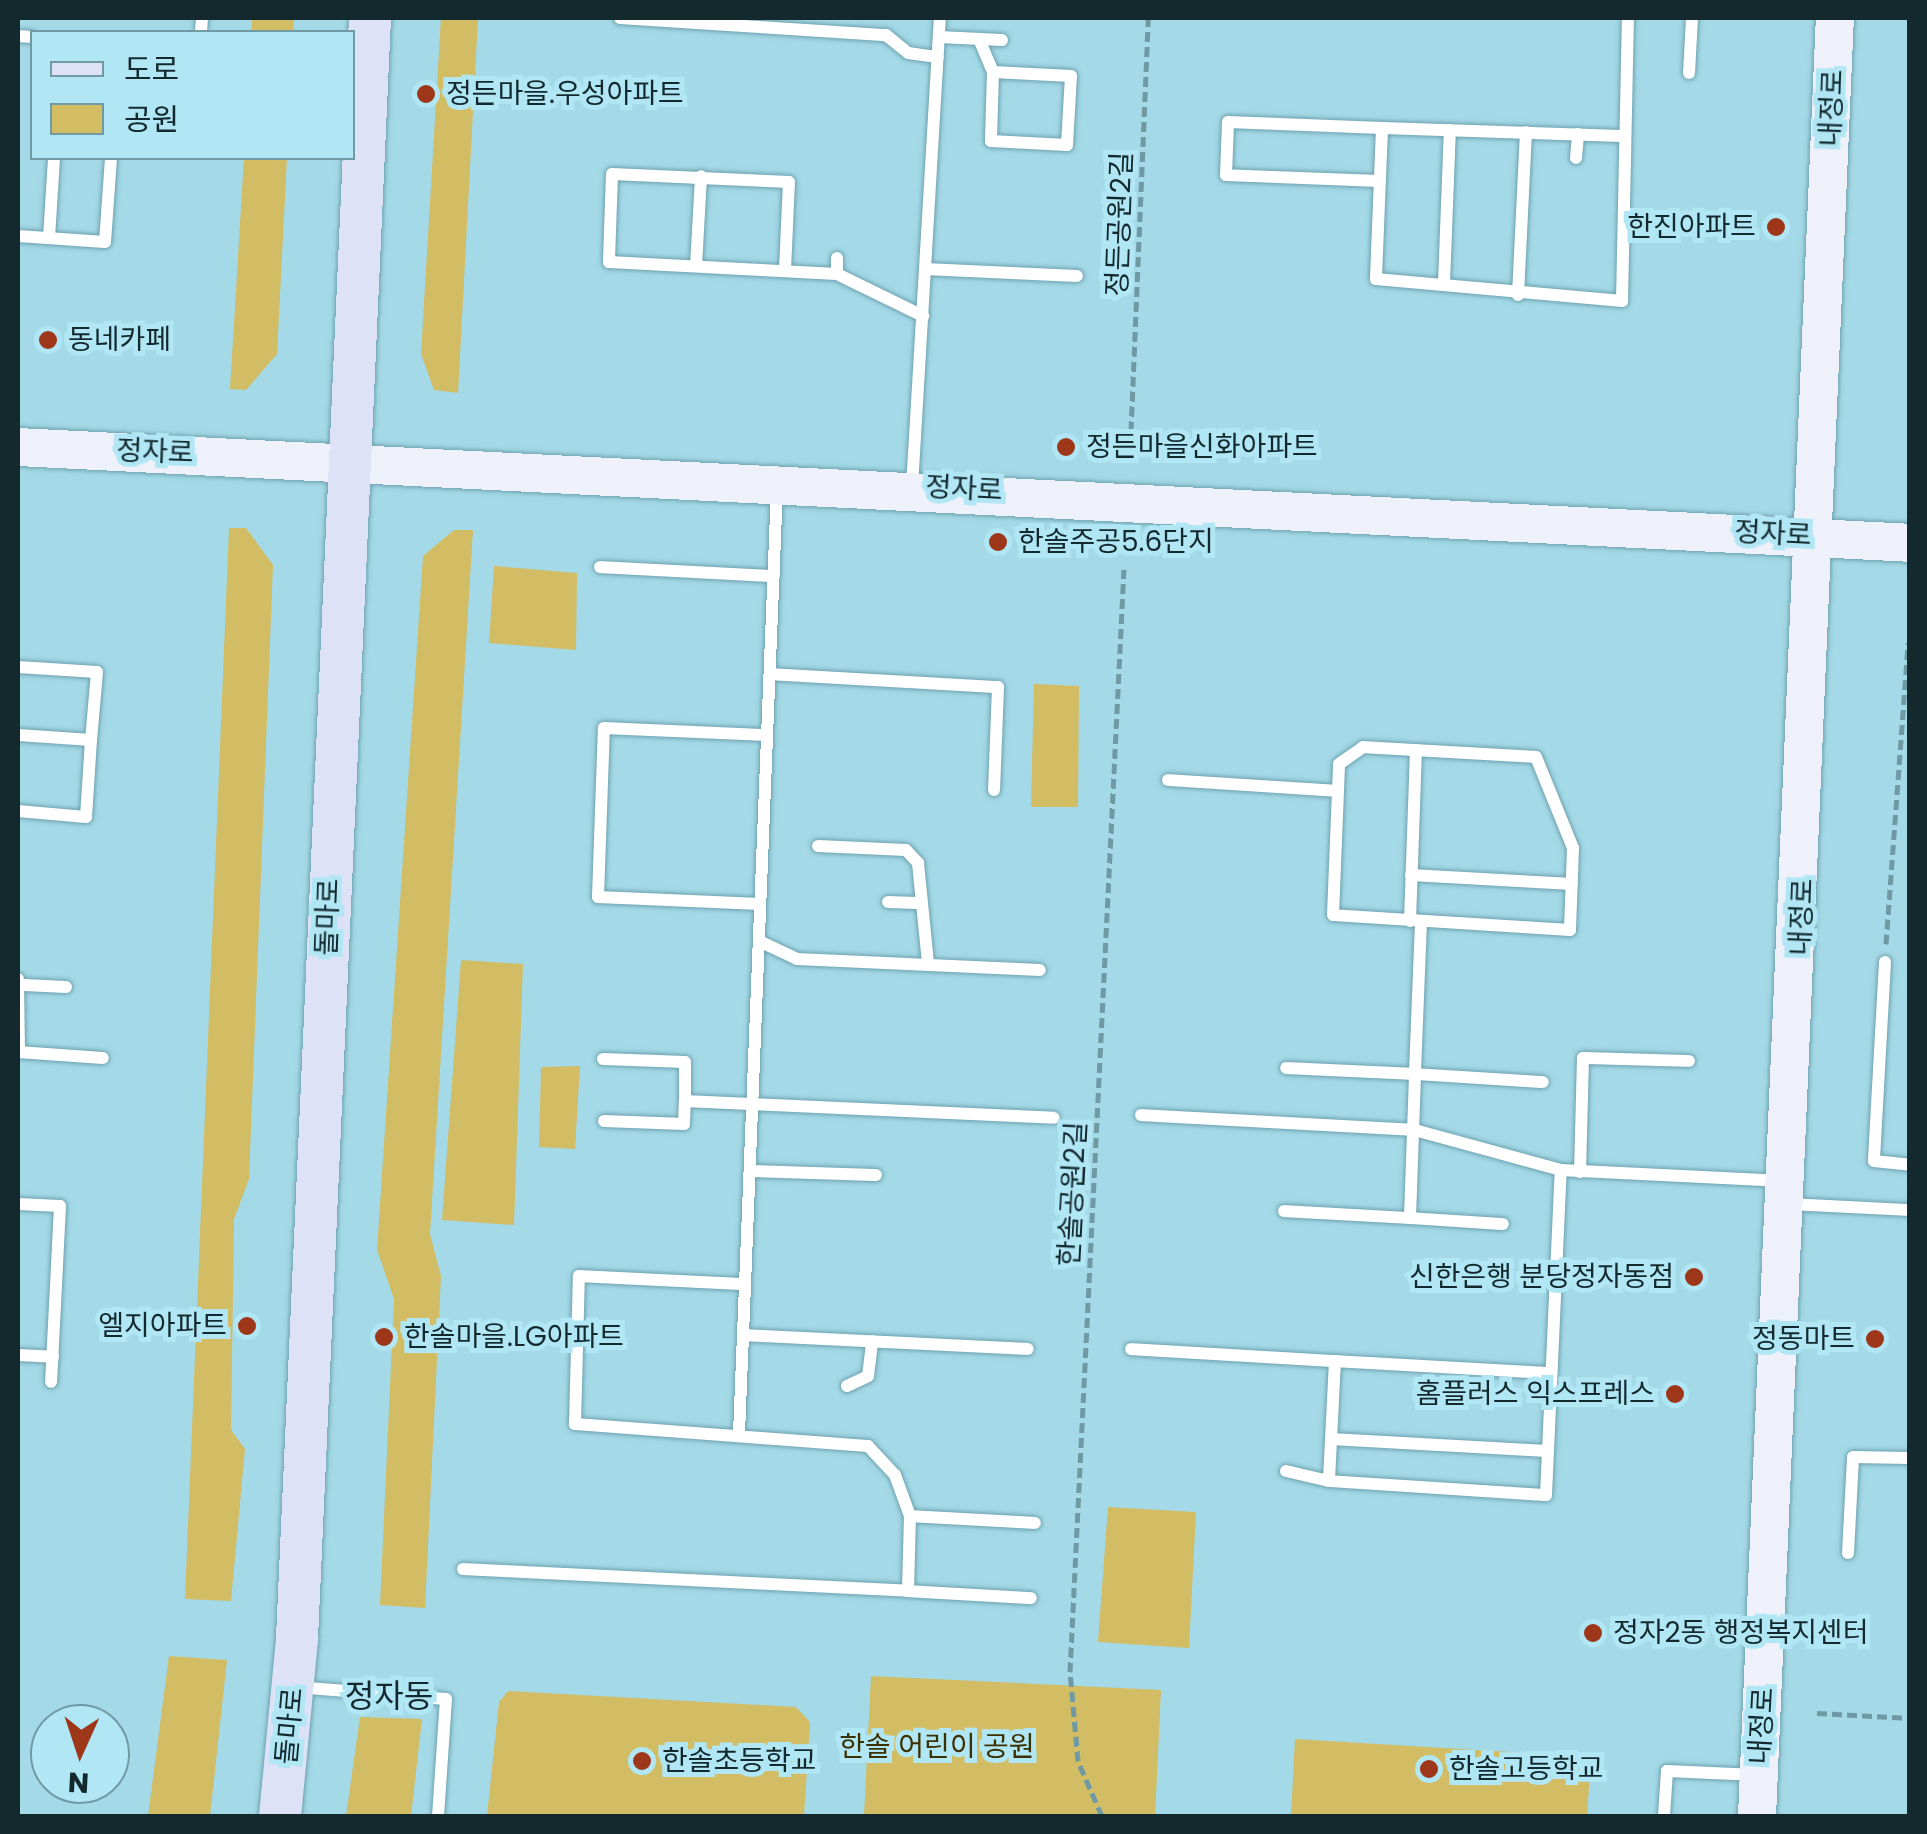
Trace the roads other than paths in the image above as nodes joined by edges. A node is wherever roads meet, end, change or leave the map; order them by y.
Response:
1 (370, 18) edge
2 (620, 18) edge
3 (940, 18) edge
4 (1628, 18) edge
5 (1692, 18) edge
6 (1835, 18) edge
7 (709, 21) edge
8 (798, 24) edge
9 (939, 37) junction
10 (978, 39) junction
11 (1002, 40) dead end
12 (938, 57) junction
13 (994, 72) junction
14 (1689, 73) dead end
15 (1382, 128) junction
16 (1450, 130) junction
17 (1526, 132) junction
18 (1578, 134) junction
19 (1621, 136) junction
20 (1576, 158) dead end
21 (54, 160) edge
22 (111, 160) edge
23 (701, 176) junction
24 (1380, 182) junction
25 (18, 236) edge
26 (50, 238) junction
27 (838, 258) dead end
28 (696, 266) junction
29 (925, 269) junction
30 (784, 270) junction
31 (836, 274) junction
32 (1077, 276) dead end
33 (1444, 283) junction
34 (1518, 295) junction
35 (922, 316) junction
36 (18, 447) edge
37 (348, 461) junction
38 (777, 480) junction
39 (912, 486) junction
40 (1816, 536) junction
41 (1910, 543) edge
42 (600, 567) dead end
43 (774, 576) junction
44 (18, 667) edge
45 (770, 674) junction
46 (18, 734) edge
47 (767, 736) junction
48 (91, 740) junction
49 (1416, 750) junction
50 (1168, 780) dead end
51 (994, 790) dead end
52 (1337, 791) junction
53 (18, 811) edge
54 (818, 846) dead end
55 (1411, 874) junction
56 (1572, 884) junction
57 (888, 902) dead end
58 (760, 904) junction
59 (916, 904) junction
60 (1415, 922) junction
61 (759, 941) junction
62 (1885, 962) road end
63 (928, 963) junction
64 (1040, 970) dead end
65 (21, 982) edge
66 (66, 987) dead end
67 (18, 1052) edge
68 (103, 1058) dead end
69 (603, 1060) dead end
70 (1689, 1060) dead end
71 (1286, 1068) dead end
72 (1415, 1074) junction
73 (1543, 1082) dead end
74 (685, 1101) junction
75 (753, 1105) junction
76 (1141, 1116) dead end
77 (1054, 1118) dead end
78 (604, 1121) dead end
79 (1414, 1130) junction
80 (1910, 1165) edge
81 (1561, 1170) junction
82 (750, 1171) junction
83 (1580, 1172) junction
84 (876, 1175) dead end
85 (1790, 1192) junction
86 (18, 1204) edge
87 (1910, 1210) edge
88 (1284, 1211) dead end
89 (1410, 1218) junction
90 (1503, 1224) dead end
91 (746, 1284) junction
92 (744, 1334) junction
93 (872, 1341) junction
94 (1028, 1348) dead end
95 (1131, 1349) dead end
96 (18, 1355) edge
97 (53, 1357) junction
98 (1335, 1361) junction
99 (1551, 1373) junction
100 (52, 1382) dead end
101 (847, 1386) dead end
102 (738, 1434) junction
103 (1331, 1440) junction
104 (1548, 1451) junction
105 (1910, 1458) edge
106 (1286, 1472) dead end
107 (1330, 1481) junction
108 (910, 1516) junction
109 (1035, 1523) dead end
110 (1848, 1553) dead end
111 (462, 1569) dead end
112 (908, 1592) junction
113 (1031, 1598) dead end
114 (294, 1687) junction
115 (1760, 1776) junction
116 (280, 1816) edge
117 (438, 1816) edge
118 (1664, 1816) edge
119 (1757, 1816) edge

1 - 37 main road, 돌마로
2 - 7 lane
3 - 9 lane
4 - 19 lane
5 - 14 lane
6 - 40 street, 내정로
7 - 8 lane
8 - 12 lane
9 - 10 lane
9 - 12 lane
10 - 11 lane
10 - 13 lane
12 - 29 lane
13 - 13 lane
15 - 16 lane
15 - 24 lane
15 - 24 lane
16 - 17 lane
16 - 33 lane
17 - 18 lane
17 - 34 lane
18 - 19 lane
18 - 20 lane
19 - 34 lane
21 - 26 lane
22 - 26 lane
23 - 28 lane
23 - 28 lane
23 - 30 lane
24 - 33 lane
25 - 26 lane
27 - 31 lane
28 - 30 lane
29 - 32 lane
29 - 35 lane
30 - 31 lane
31 - 35 lane
33 - 34 lane
35 - 39 lane
36 - 37 street, 정자로
37 - 38 street, 정자로
37 - 114 main road, 돌마로
38 - 39 street, 정자로
38 - 43 lane
39 - 40 street, 정자로
40 - 41 street, 정자로
40 - 85 street, 내정로
42 - 43 lane
43 - 45 lane
44 - 48 lane
45 - 47 lane
45 - 51 lane
46 - 48 lane
47 - 58 lane
47 - 58 lane
48 - 53 lane
49 - 52 lane
49 - 55 lane
49 - 56 lane
50 - 52 lane
52 - 60 lane
54 - 59 lane
55 - 56 lane
55 - 60 lane
56 - 60 lane
57 - 59 lane
58 - 61 lane
59 - 63 lane
60 - 72 lane
61 - 63 lane
61 - 75 lane
62 - 80 lane
63 - 64 lane
65 - 66 lane
65 - 67 lane
67 - 68 lane
69 - 74 lane
70 - 83 lane
71 - 72 lane
72 - 73 lane
72 - 79 lane
74 - 75 lane
74 - 78 lane
75 - 77 lane
75 - 82 lane
76 - 79 lane
79 - 81 lane
79 - 89 lane
81 - 83 lane
81 - 99 lane
82 - 84 lane
82 - 91 lane
83 - 85 lane
85 - 87 lane
85 - 115 street, 내정로
86 - 97 lane
88 - 89 lane
89 - 90 lane
91 - 92 lane
91 - 102 lane
92 - 93 lane
92 - 102 lane
93 - 94 lane
93 - 101 lane
95 - 98 lane
96 - 97 lane
97 - 100 lane
98 - 99 lane
98 - 103 lane
99 - 104 lane
102 - 108 lane
103 - 104 lane
103 - 107 lane
104 - 107 lane
105 - 110 lane
106 - 107 lane
108 - 109 lane
108 - 112 lane
111 - 112 lane
112 - 113 lane
114 - 116 main road, 돌마로
114 - 117 lane
115 - 118 lane
115 - 119 street, 내정로

